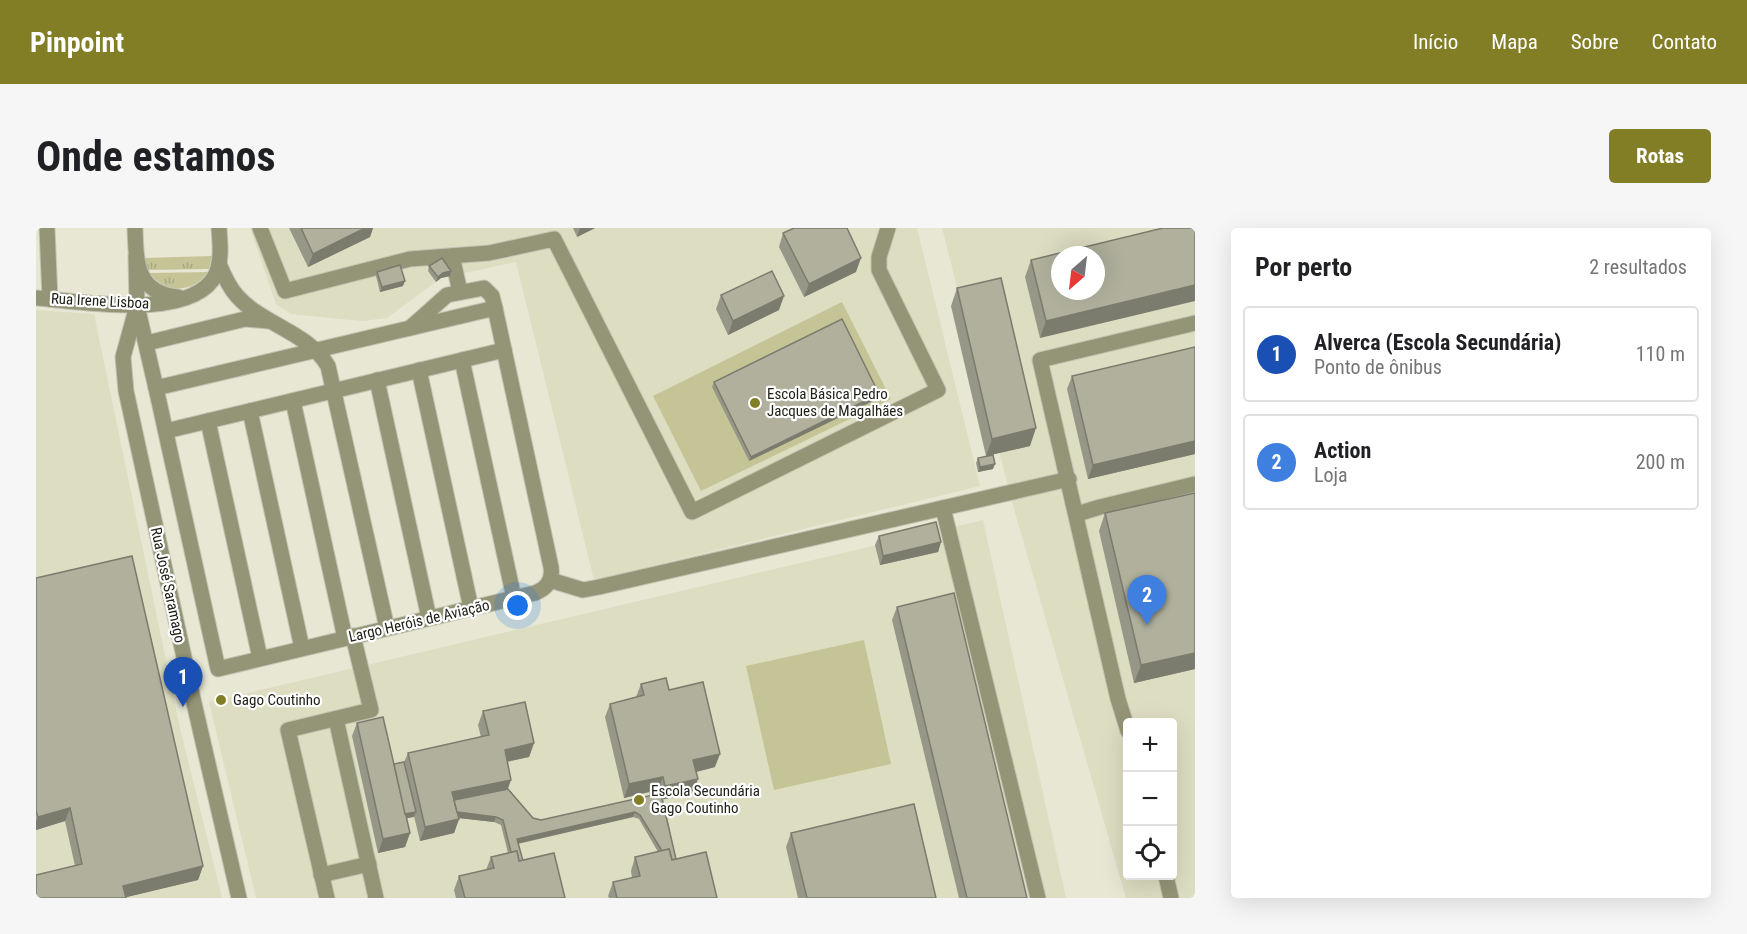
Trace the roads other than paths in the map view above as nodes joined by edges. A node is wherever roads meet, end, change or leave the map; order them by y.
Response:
1 (47, 228) edge
2 (135, 228) edge
3 (219, 228) edge
4 (260, 228) edge
5 (888, 228) edge
6 (136, 256) junction
7 (452, 256) junction
8 (219, 264) junction
9 (460, 292) junction
10 (188, 296) junction
11 (43, 298) edge
12 (137, 306) junction
13 (495, 308) junction
14 (1195, 323) edge
15 (276, 324) junction
16 (410, 328) junction
17 (147, 343) junction
18 (317, 350) junction
19 (504, 350) junction
20 (462, 360) junction
21 (420, 370) junction
22 (377, 380) junction
23 (156, 388) junction
24 (335, 391) junction
25 (293, 401) junction
26 (250, 411) junction
27 (208, 421) junction
28 (166, 431) junction
29 (1069, 479) junction
30 (1195, 484) edge
31 (943, 508) junction
32 (1077, 514) junction
33 (550, 580) junction
34 (514, 598) junction
35 (471, 608) junction
36 (429, 618) junction
37 (387, 628) junction
38 (349, 637) junction
39 (302, 648) junction
40 (260, 658) junction
41 (1124, 718) edge
42 (336, 719) junction
43 (369, 864) junction
44 (321, 875) junction
45 (1167, 880) edge
46 (239, 898) edge
47 (327, 898) edge
48 (376, 898) edge
49 (1038, 898) edge
50 (1171, 898) edge

1 - 11 street
2 - 6 street
3 - 8 street
4 - 7 street
5 - 7 street
6 - 10 street
6 - 12 street
7 - 9 street
8 - 10 street, Rua Irene Lisboa
8 - 15 street
9 - 13 street
9 - 16 street
10 - 12 street, Rua Irene Lisboa
11 - 12 street, Rua Irene Lisboa
12 - 17 street, Largo Heróis de Aviação
12 - 46 street, Rua José Saramago
13 - 16 street
13 - 19 street
14 - 29 street
15 - 17 street
15 - 18 street
16 - 18 street
17 - 23 street, Largo Heróis de Aviação
18 - 23 street
18 - 24 street
19 - 20 street
19 - 33 street
20 - 21 street
20 - 34 street
21 - 22 street
21 - 35 street
22 - 24 street
22 - 36 street
23 - 28 street, Largo Heróis de Aviação
24 - 25 street
24 - 37 street
25 - 26 street
25 - 38 street
26 - 27 street
26 - 39 street
27 - 28 street
27 - 40 street
28 - 40 street, Largo Heróis de Aviação
29 - 31 street
29 - 32 street
30 - 32 street
31 - 33 street
31 - 49 street
32 - 41 street
33 - 34 street, Largo Heróis de Aviação
34 - 35 street, Largo Heróis de Aviação
35 - 36 street, Largo Heróis de Aviação
36 - 37 street, Largo Heróis de Aviação
37 - 38 street, Largo Heróis de Aviação
38 - 39 street, Largo Heróis de Aviação
38 - 42 street
39 - 40 street, Largo Heróis de Aviação
42 - 43 street
42 - 44 street
43 - 44 street
43 - 48 street
44 - 47 street
45 - 50 street

